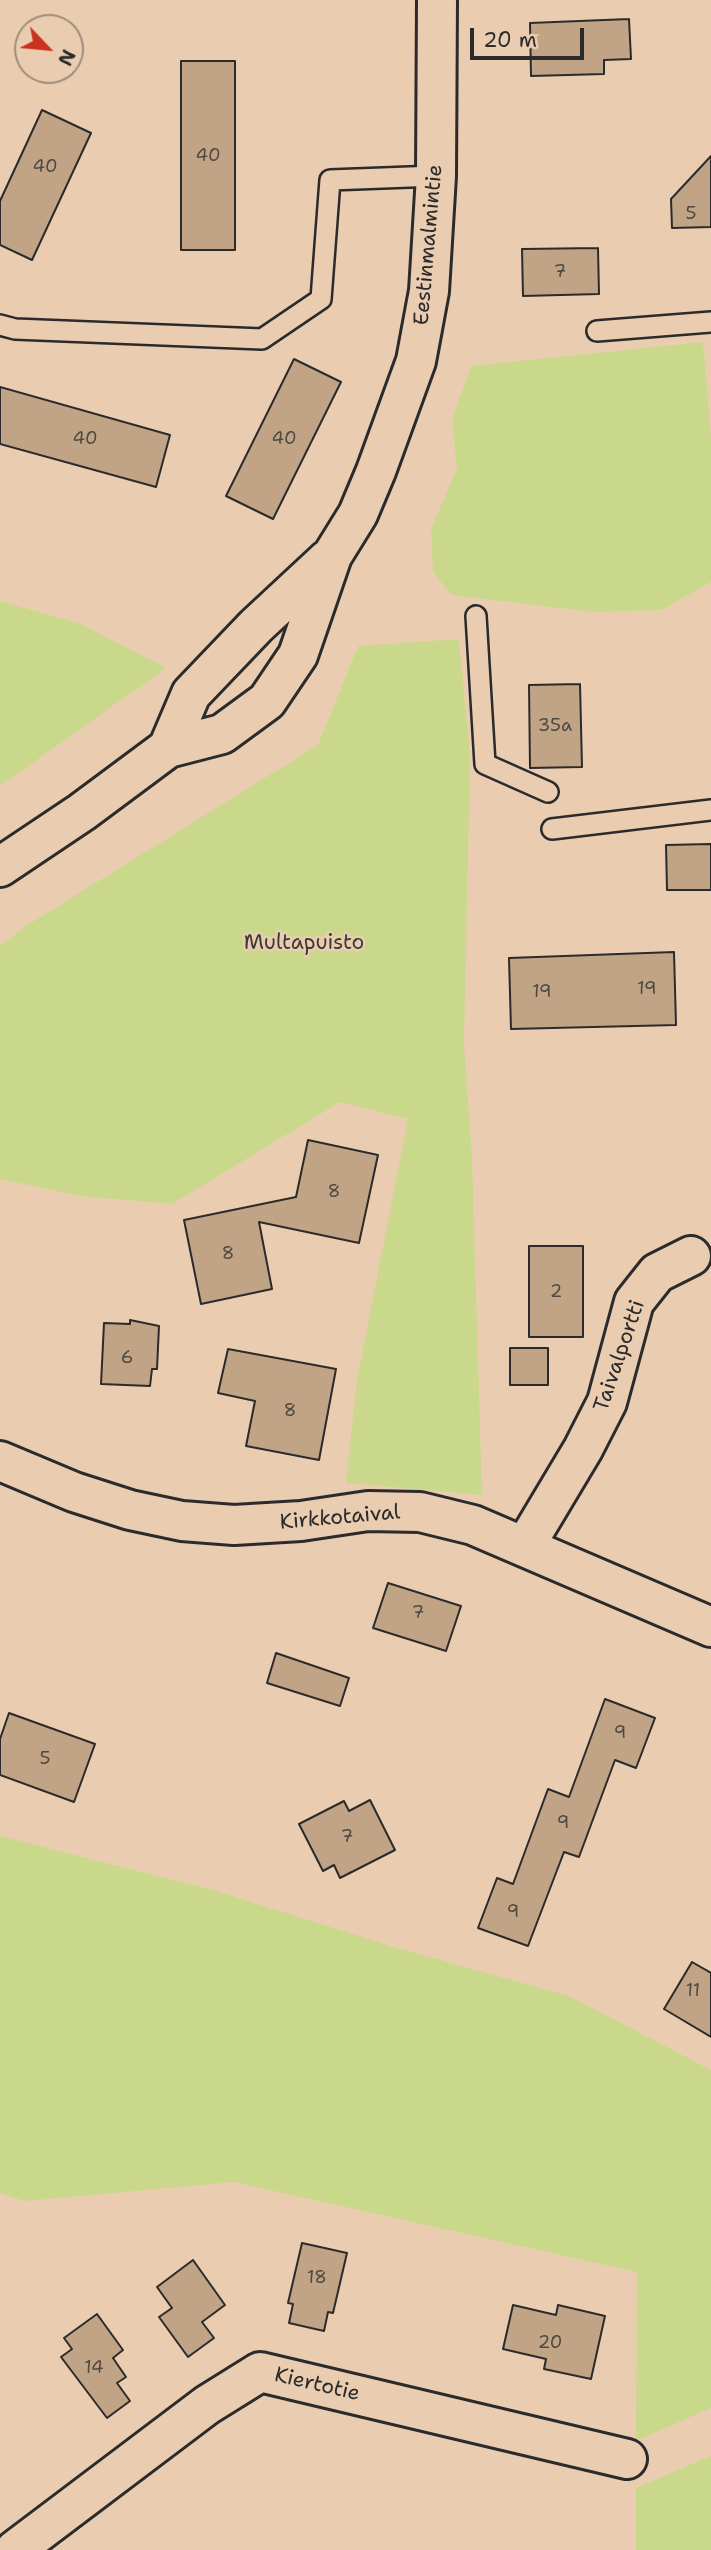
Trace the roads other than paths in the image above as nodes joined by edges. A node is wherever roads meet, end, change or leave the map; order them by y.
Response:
1 (437, 0) edge
2 (436, 176) junction
3 (711, 322) edge
4 (0, 325) edge
5 (597, 331) dead end
6 (332, 556) junction
7 (476, 616) dead end
8 (167, 748) junction
9 (548, 792) dead end
10 (711, 810) edge
11 (552, 829) dead end
12 (0, 867) edge
13 (691, 1256) dead end
14 (0, 1461) edge
15 (525, 1546) junction
16 (711, 1627) edge
17 (628, 2459) dead end
18 (15, 2550) edge

1 - 2 street, Eestinmalmintie
2 - 4 lane
2 - 6 street, Eestinmalmintie
3 - 5 lane
6 - 8 street, Eestinmalmintie
6 - 8 street, Eestinmalmintie
7 - 9 lane
8 - 12 street, Eestinmalmintie
10 - 11 lane
13 - 15 street, Taivalportti
14 - 15 street, Kirkkotaival
15 - 16 street, Kirkkotaival
17 - 18 street, Kiertotie

